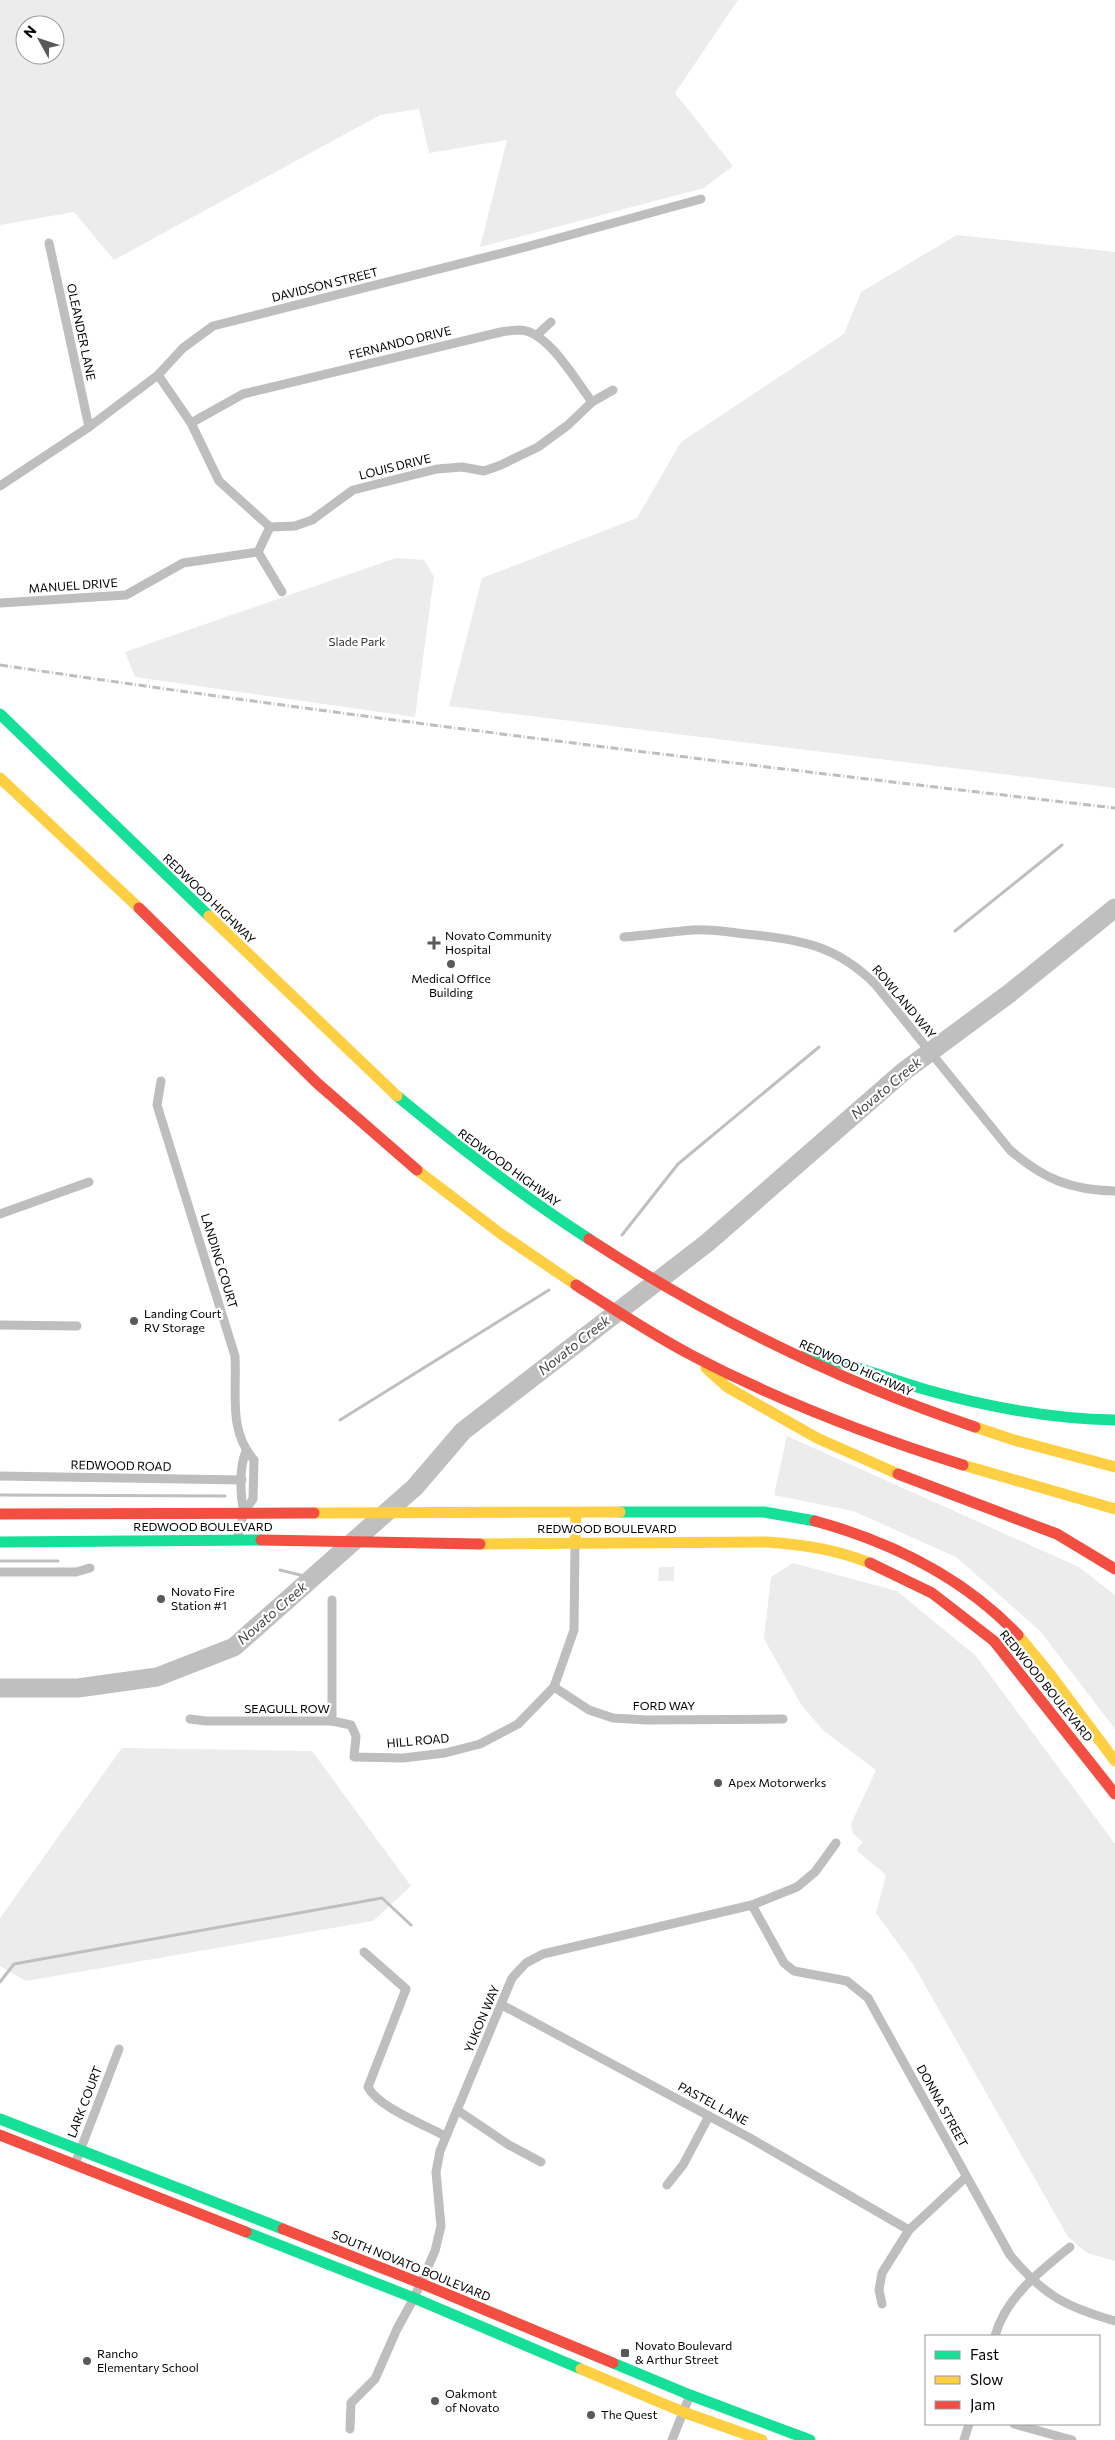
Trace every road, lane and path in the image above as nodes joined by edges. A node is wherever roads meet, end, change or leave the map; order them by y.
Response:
1 (701, 199) dead end
2 (49, 243) dead end
3 (551, 322) dead end
4 (538, 335) junction
5 (158, 375) junction
6 (613, 390) dead end
7 (592, 402) junction
8 (192, 423) junction
9 (89, 427) junction
10 (0, 486) edge
11 (270, 527) junction
12 (258, 552) junction
13 (282, 592) dead end
14 (0, 603) edge
15 (0, 714) edge
16 (0, 778) edge
17 (624, 937) dead end
18 (161, 1081) dead end
19 (89, 1182) dead end
20 (1115, 1191) edge
21 (0, 1214) edge
22 (0, 1325) edge
23 (77, 1326) dead end
24 (783, 1351) junction
25 (691, 1355) junction
26 (1115, 1420) edge
27 (246, 1451) junction
28 (1115, 1467) edge
29 (0, 1476) edge
30 (242, 1480) junction
31 (1115, 1509) edge
32 (244, 1512) junction
33 (576, 1513) junction
34 (0, 1514) edge
35 (236, 1540) junction
36 (0, 1542) edge
37 (575, 1543) junction
38 (90, 1568) dead end
39 (1115, 1570) edge
40 (0, 1572) edge
41 (332, 1600) dead end
42 (554, 1688) junction
43 (190, 1719) dead end
44 (783, 1719) dead end
45 (332, 1721) junction
46 (354, 1757) joint
47 (1115, 1761) edge
48 (1115, 1794) edge
49 (836, 1843) dead end
50 (752, 1905) junction
51 (364, 1952) dead end
52 (502, 2005) junction
53 (119, 2049) dead end
54 (457, 2110) junction
55 (709, 2116) junction
56 (0, 2119) edge
57 (0, 2135) edge
58 (445, 2136) junction
59 (80, 2151) junction
60 (541, 2162) dead end
61 (75, 2164) junction
62 (966, 2176) junction
63 (666, 2185) dead end
64 (909, 2230) junction
65 (1070, 2247) dead end
66 (1030, 2279) junction
67 (420, 2284) junction
68 (414, 2298) junction
69 (882, 2304) dead end
70 (1115, 2321) edge
71 (995, 2335) edge
72 (690, 2395) junction
73 (683, 2412) junction
74 (969, 2425) edge
75 (1018, 2425) edge
76 (350, 2429) dead end
77 (672, 2440) edge
78 (762, 2440) edge
79 (810, 2440) edge
80 (964, 2440) edge
81 (1072, 2440) edge

1 - 5 street, DAVIDSON STREET
2 - 9 street, OLEANDER LANE
3 - 4 street
4 - 7 street
4 - 8 street, FERNANDO DRIVE
5 - 8 street
5 - 9 street, DAVIDSON STREET
6 - 7 street, LOUIS DRIVE
7 - 11 street, LOUIS DRIVE
8 - 11 street
9 - 10 street, DAVIDSON STREET
11 - 12 street
12 - 13 street
12 - 14 street, MANUEL DRIVE
15 - 24 main road, REDWOOD HIGHWAY
16 - 25 main road
17 - 20 street, ROWLAND WAY
18 - 27 street, LANDING COURT
19 - 21 street
22 - 23 street
24 - 26 main road
24 - 28 main road, REDWOOD HIGHWAY
25 - 31 main road
25 - 39 main road
27 - 30 street, LANDING COURT
27 - 32 street, LANDING COURT
29 - 30 street, REDWOOD ROAD
30 - 32 street, LANDING COURT
32 - 33 main road, REDWOOD BOULEVARD
32 - 34 main road, REDWOOD BOULEVARD
32 - 35 street, LANDING COURT
33 - 37 main road
33 - 47 main road, REDWOOD BOULEVARD
35 - 36 main road, REDWOOD BOULEVARD
35 - 37 main road, REDWOOD BOULEVARD
37 - 42 street, HILL ROAD
37 - 48 main road, REDWOOD BOULEVARD
38 - 40 street
41 - 45 street
42 - 44 street, FORD WAY
42 - 46 street, HILL ROAD
43 - 45 street, SEAGULL ROW
45 - 46 street, SEAGULL ROW
49 - 50 street, YUKON WAY
50 - 52 street, YUKON WAY
50 - 62 street, DONNA STREET
51 - 58 street
52 - 54 street, YUKON WAY
52 - 55 street, PASTEL LANE
53 - 59 street, LARK COURT
54 - 58 street, YUKON WAY
54 - 60 street
55 - 63 street
55 - 64 street, PASTEL LANE
56 - 59 main road, SOUTH NOVATO BOULEVARD
57 - 61 main road
58 - 67 street, YUKON WAY
59 - 61 street, LARK COURT
59 - 67 main road, SOUTH NOVATO BOULEVARD
61 - 68 main road
62 - 64 street
62 - 66 street, DONNA STREET
64 - 69 street
65 - 66 street
66 - 70 street, DONNA STREET
66 - 71 street
67 - 68 street, YUKON WAY
67 - 72 main road, SOUTH NOVATO BOULEVARD
68 - 73 main road
68 - 76 street, YUKON WAY
72 - 73 street
72 - 79 main road, SOUTH NOVATO BOULEVARD
73 - 77 street
73 - 78 main road
74 - 80 street
75 - 81 street

